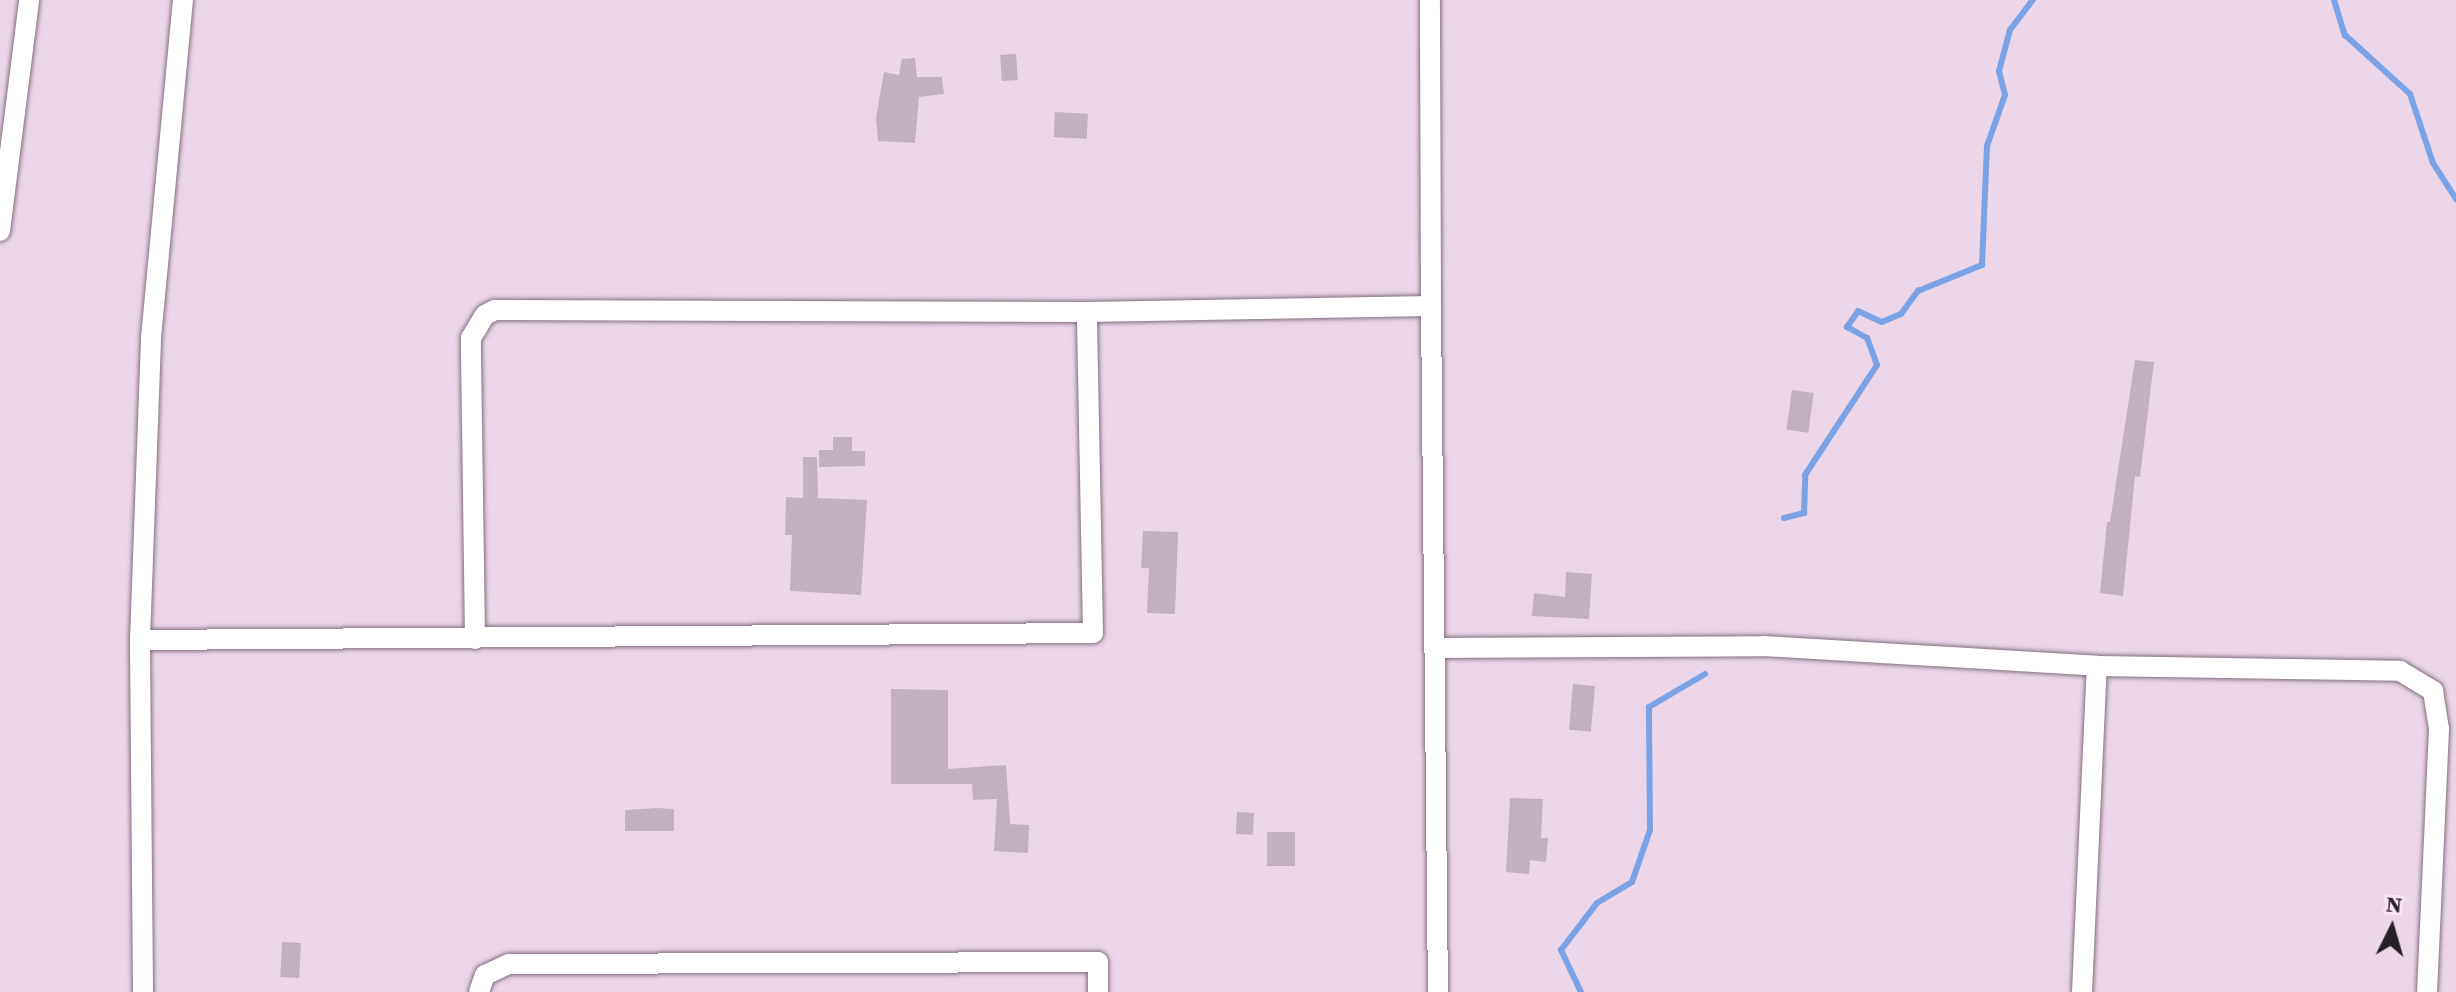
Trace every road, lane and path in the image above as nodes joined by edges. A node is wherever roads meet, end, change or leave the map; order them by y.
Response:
1 (29, 0) edge
2 (183, 0) edge
3 (1430, 0) edge
4 (0, 231) edge
5 (1431, 306) junction
6 (1087, 312) junction
7 (475, 639) junction
8 (140, 640) junction
9 (1435, 648) junction
10 (2097, 666) junction
11 (143, 992) edge
12 (479, 992) edge
13 (1098, 992) edge
14 (1438, 992) edge
15 (2082, 992) edge
16 (2427, 992) edge

1 - 4 street
2 - 8 street
3 - 5 street
5 - 6 street
5 - 9 street
6 - 7 street
6 - 7 street
7 - 8 street
8 - 11 street
9 - 10 street
9 - 14 street
10 - 15 street
10 - 16 street
12 - 13 street

